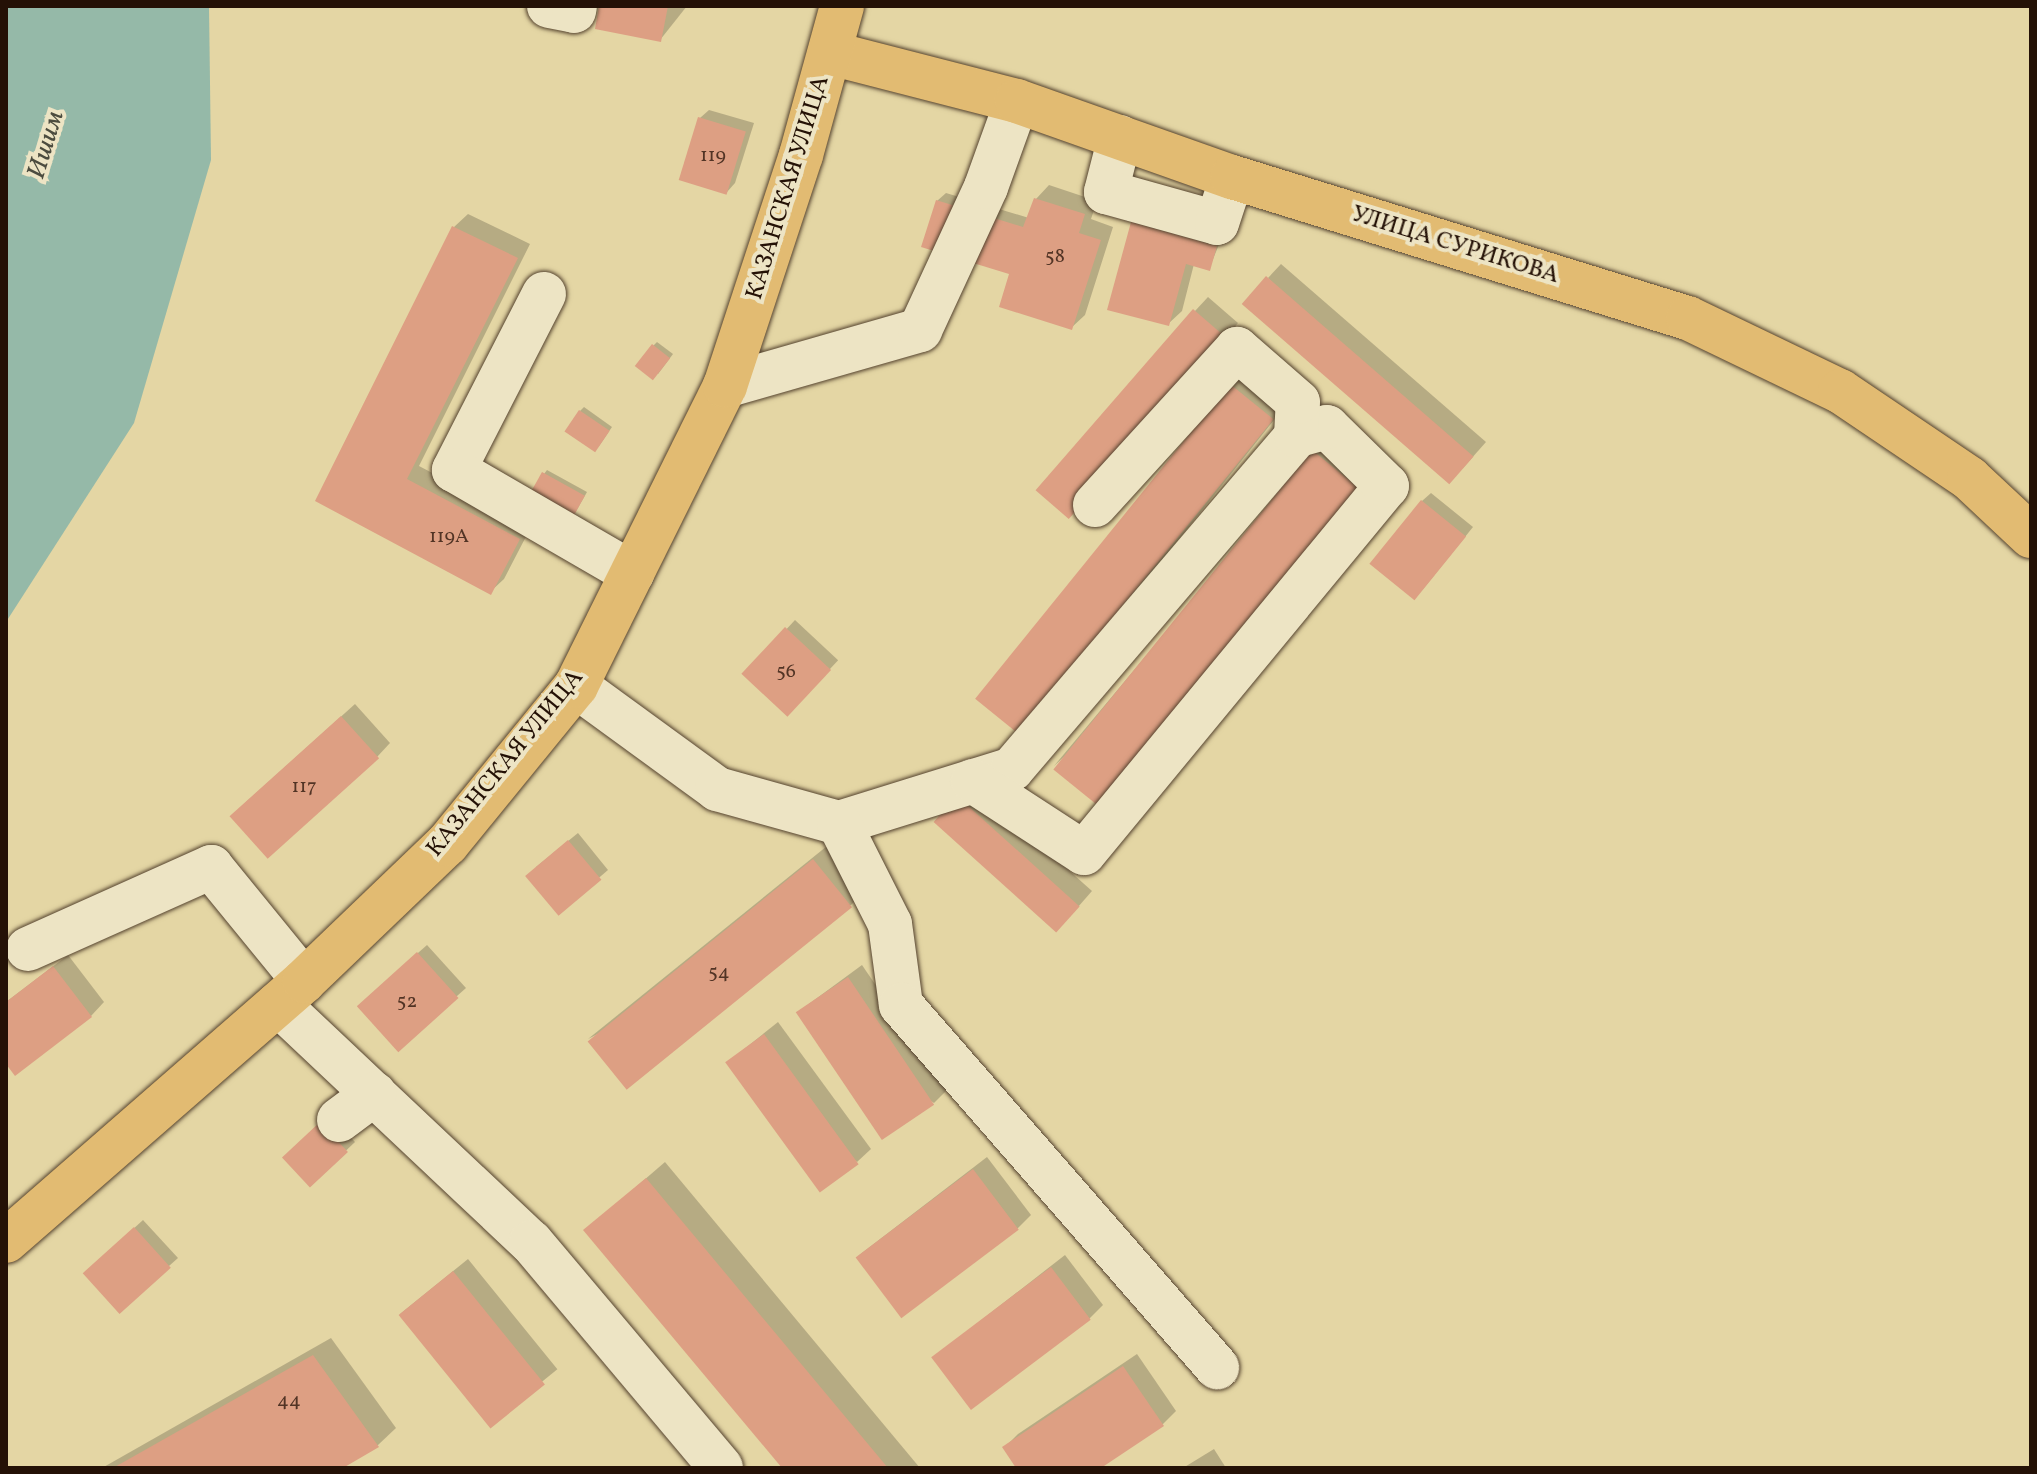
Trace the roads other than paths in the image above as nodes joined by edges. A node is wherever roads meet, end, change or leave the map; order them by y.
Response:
1 (549, 6) edge
2 (575, 6) edge
3 (842, 6) edge
4 (830, 53) junction
5 (1017, 101) junction
6 (544, 294) dead end
7 (725, 386) junction
8 (1296, 436) junction
9 (1095, 505) dead end
10 (2031, 536) edge
11 (632, 573) junction
12 (576, 686) junction
13 (973, 781) junction
14 (839, 823) junction
15 (28, 949) dead end
16 (291, 992) junction
17 (374, 1094) junction
18 (339, 1120) dead end
19 (6, 1241) edge
20 (1217, 1367) dead end
21 (721, 1468) edge

1 - 2 lane
3 - 4 main road, КАЗАНСКАЯ УЛИЦА
4 - 5 main road, УЛИЦА СУРИКОВА
4 - 7 main road, КАЗАНСКАЯ УЛИЦА
5 - 7 lane
5 - 10 main road, УЛИЦА СУРИКОВА
6 - 11 lane
7 - 11 main road, КАЗАНСКАЯ УЛИЦА
8 - 9 lane
8 - 13 lane
8 - 13 lane
11 - 12 main road, КАЗАНСКАЯ УЛИЦА
12 - 14 lane
12 - 16 main road, КАЗАНСКАЯ УЛИЦА
13 - 14 lane
14 - 20 lane
15 - 16 lane
16 - 17 lane
16 - 19 main road, КАЗАНСКАЯ УЛИЦА
17 - 18 lane
17 - 21 lane

